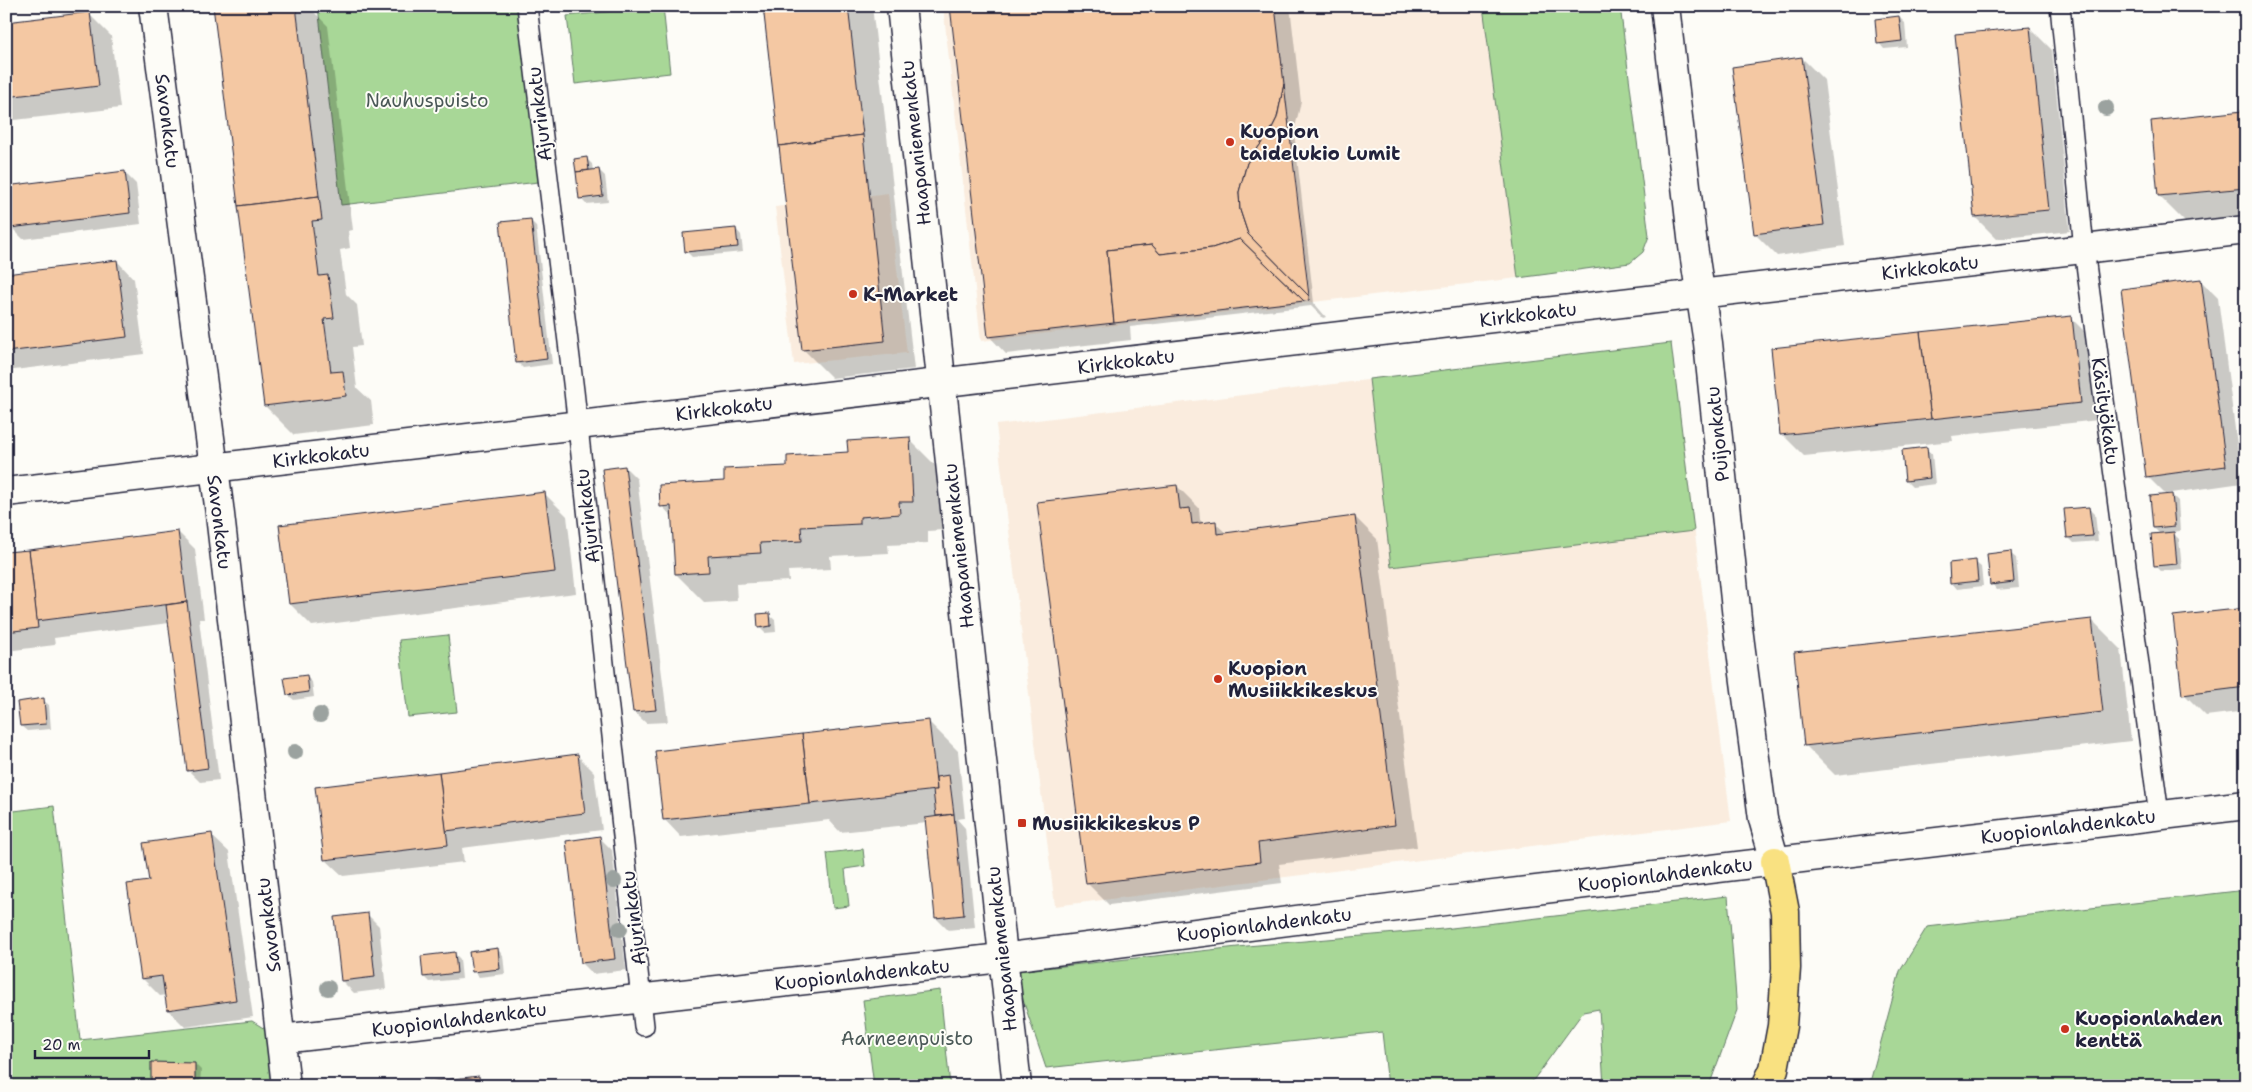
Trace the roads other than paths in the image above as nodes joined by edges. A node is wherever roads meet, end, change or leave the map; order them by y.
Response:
1 (153, 6) edge
2 (527, 6) edge
3 (901, 6) edge
4 (1665, 6) edge
5 (2060, 6) edge
6 (2246, 230) edge
7 (2084, 249) junction
8 (1700, 293) junction
9 (941, 383) junction
10 (576, 426) junction
11 (214, 468) junction
12 (6, 492) edge
13 (2246, 804) edge
14 (2159, 815) junction
15 (1775, 861) junction
16 (1002, 958) junction
17 (642, 998) junction
18 (644, 1026) dead end
19 (281, 1040) junction
20 (286, 1086) edge
21 (1017, 1086) edge
22 (1766, 1086) edge

1 - 11 street, Savonkatu
2 - 10 lane, Ajurinkatu
3 - 9 street, Haapaniemenkatu
4 - 8 street, Puijonkatu
5 - 7 lane, Käsityökatu
6 - 7 street, Kirkkokatu
7 - 8 street, Kirkkokatu
7 - 14 lane, Käsityökatu
8 - 9 street, Kirkkokatu
8 - 15 street, Puijonkatu
9 - 10 street, Kirkkokatu
9 - 16 street, Haapaniemenkatu
10 - 11 street, Kirkkokatu
10 - 17 lane, Ajurinkatu
11 - 12 street, Kirkkokatu
11 - 19 street, Savonkatu
13 - 14 street, Kuopionlahdenkatu
14 - 15 street, Kuopionlahdenkatu
15 - 16 street, Kuopionlahdenkatu
15 - 22 main road
16 - 17 street, Kuopionlahdenkatu
16 - 21 street, Haapaniemenkatu
17 - 18 lane, Ajurinkatu
17 - 19 street, Kuopionlahdenkatu
19 - 20 street, Savonkatu

